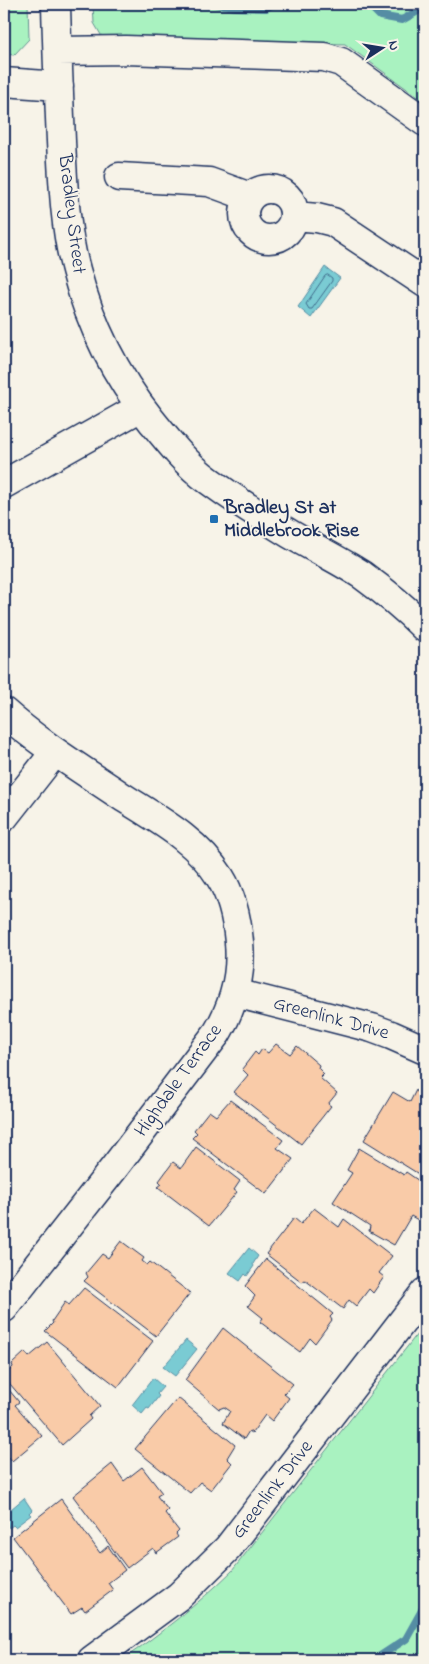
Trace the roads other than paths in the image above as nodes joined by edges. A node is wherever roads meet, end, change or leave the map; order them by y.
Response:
1 (56, 4) edge
2 (57, 42) junction
3 (4, 82) edge
4 (59, 86) junction
5 (425, 122) edge
6 (119, 177) dead end
7 (250, 198) junction
8 (294, 216) junction
9 (425, 283) edge
10 (141, 407) junction
11 (4, 484) edge
12 (425, 628) edge
13 (4, 712) edge
14 (55, 752) junction
15 (4, 817) edge
16 (235, 993) junction
17 (425, 1050) edge
18 (425, 1292) edge
19 (4, 1308) edge
20 (92, 1660) edge

1 - 2 street, Bradley Street
2 - 4 street, Bradley Street
2 - 5 street
3 - 4 street
4 - 10 street, Bradley Street
6 - 7 street
7 - 8 street
7 - 8 street
8 - 9 street
10 - 11 street
10 - 12 street, Bradley Street
13 - 14 street, Highdale Terrace
14 - 15 street
14 - 16 street, Highdale Terrace
16 - 17 street, Greenlink Drive
16 - 19 street, Highdale Terrace
18 - 20 street, Greenlink Drive

